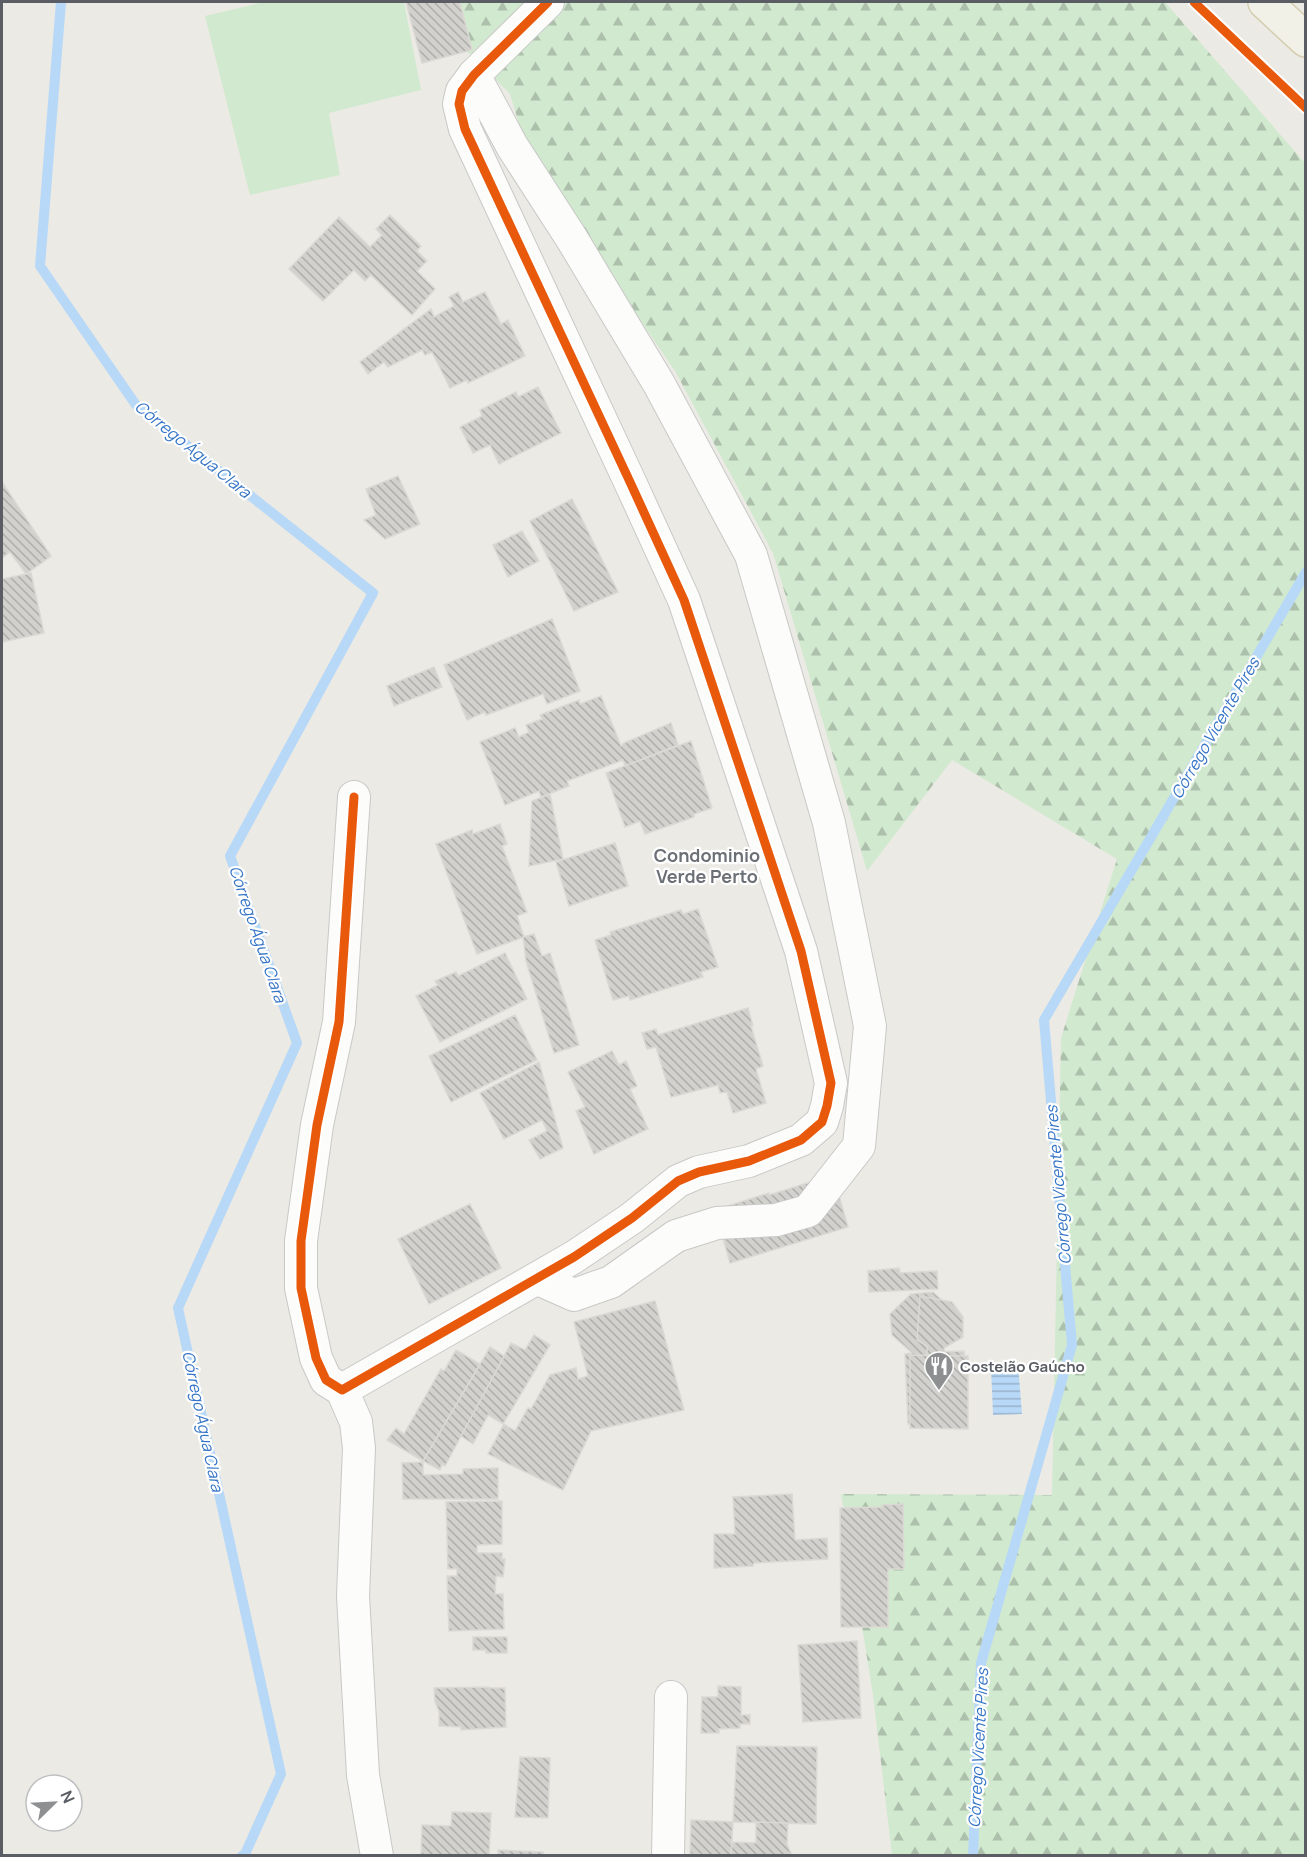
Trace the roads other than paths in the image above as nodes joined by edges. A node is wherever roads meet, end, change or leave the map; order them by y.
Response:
1 (548, 2) edge
2 (1265, 2) edge
3 (1305, 40) edge
4 (474, 75) junction
5 (354, 797) dead end
6 (538, 1279) junction
7 (342, 1390) junction
8 (671, 1697) dead end
9 (377, 1856) edge
10 (668, 1856) edge

1 - 4 street
2 - 3 main road
4 - 6 street
4 - 6 street
5 - 7 street
6 - 7 street
7 - 9 street
8 - 10 street

